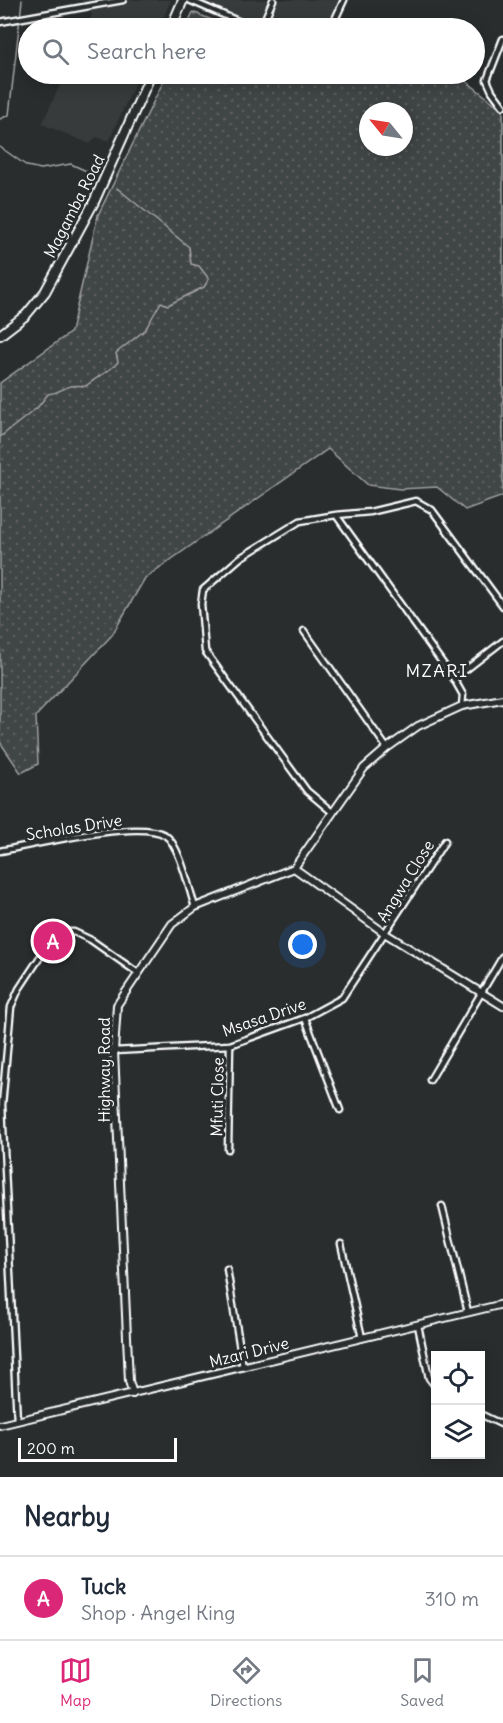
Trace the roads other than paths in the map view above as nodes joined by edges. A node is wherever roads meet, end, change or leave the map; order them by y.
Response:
1 (123, 0) edge
2 (183, 0) edge
3 (189, 0) edge
4 (273, 0) edge
5 (344, 0) edge
6 (21, 18) edge
7 (175, 18) edge
8 (231, 18) edge
9 (265, 18) edge
10 (336, 18) edge
11 (18, 19) edge
12 (0, 22) edge
13 (503, 39) edge
14 (147, 84) edge
15 (503, 106) edge
16 (0, 335) edge
17 (336, 515) junction
18 (503, 606) edge
19 (304, 631) dead end
20 (503, 641) edge
21 (454, 679) junction
22 (503, 699) edge
23 (462, 706) junction
24 (387, 748) junction
25 (332, 812) junction
26 (445, 841) dead end
27 (0, 851) edge
28 (294, 868) junction
29 (195, 907) junction
30 (386, 934) junction
31 (503, 956) edge
32 (138, 973) junction
33 (480, 992) junction
34 (503, 1006) edge
35 (305, 1018) junction
36 (230, 1045) junction
37 (114, 1051) junction
38 (430, 1080) dead end
39 (340, 1110) dead end
40 (228, 1149) dead end
41 (442, 1206) dead end
42 (341, 1244) dead end
43 (227, 1269) dead end
44 (503, 1304) edge
45 (468, 1312) junction
46 (418, 1324) junction
47 (362, 1338) junction
48 (244, 1368) junction
49 (431, 1381) edge
50 (133, 1394) junction
51 (485, 1416) edge
52 (17, 1421) junction
53 (0, 1425) edge
54 (503, 1425) edge

1 - 6 street
2 - 7 highway
3 - 8 street
4 - 9 street
5 - 10 street
11 - 12 street
13 - 15 street
14 - 16 highway, Magamba Road
17 - 18 street
17 - 21 street
17 - 25 street
19 - 24 street
20 - 21 street
21 - 23 street
22 - 23 street
23 - 24 street
24 - 25 street
25 - 28 street
26 - 30 street, Angwa Close
27 - 29 street, Scholas Drive
28 - 29 street, Highway Road
28 - 30 street
29 - 32 street, Highway Road
30 - 33 street
30 - 35 street, Msasa Drive
31 - 33 street
32 - 37 street, Highway Road
32 - 52 street
33 - 34 street
33 - 38 street
35 - 36 street, Msasa Drive
35 - 39 street
36 - 37 street, Msasa Drive
36 - 40 street, Mfuti Close
37 - 50 street, Highway Road
41 - 45 street
42 - 47 street
43 - 48 street
44 - 45 street, Mzari Drive
45 - 46 street, Mzari Drive
46 - 47 street, Mzari Drive
46 - 49 street
47 - 48 street, Mzari Drive
48 - 50 street, Mzari Drive
50 - 52 street, Mzari Drive
51 - 54 street
52 - 53 street, Mzari Drive

